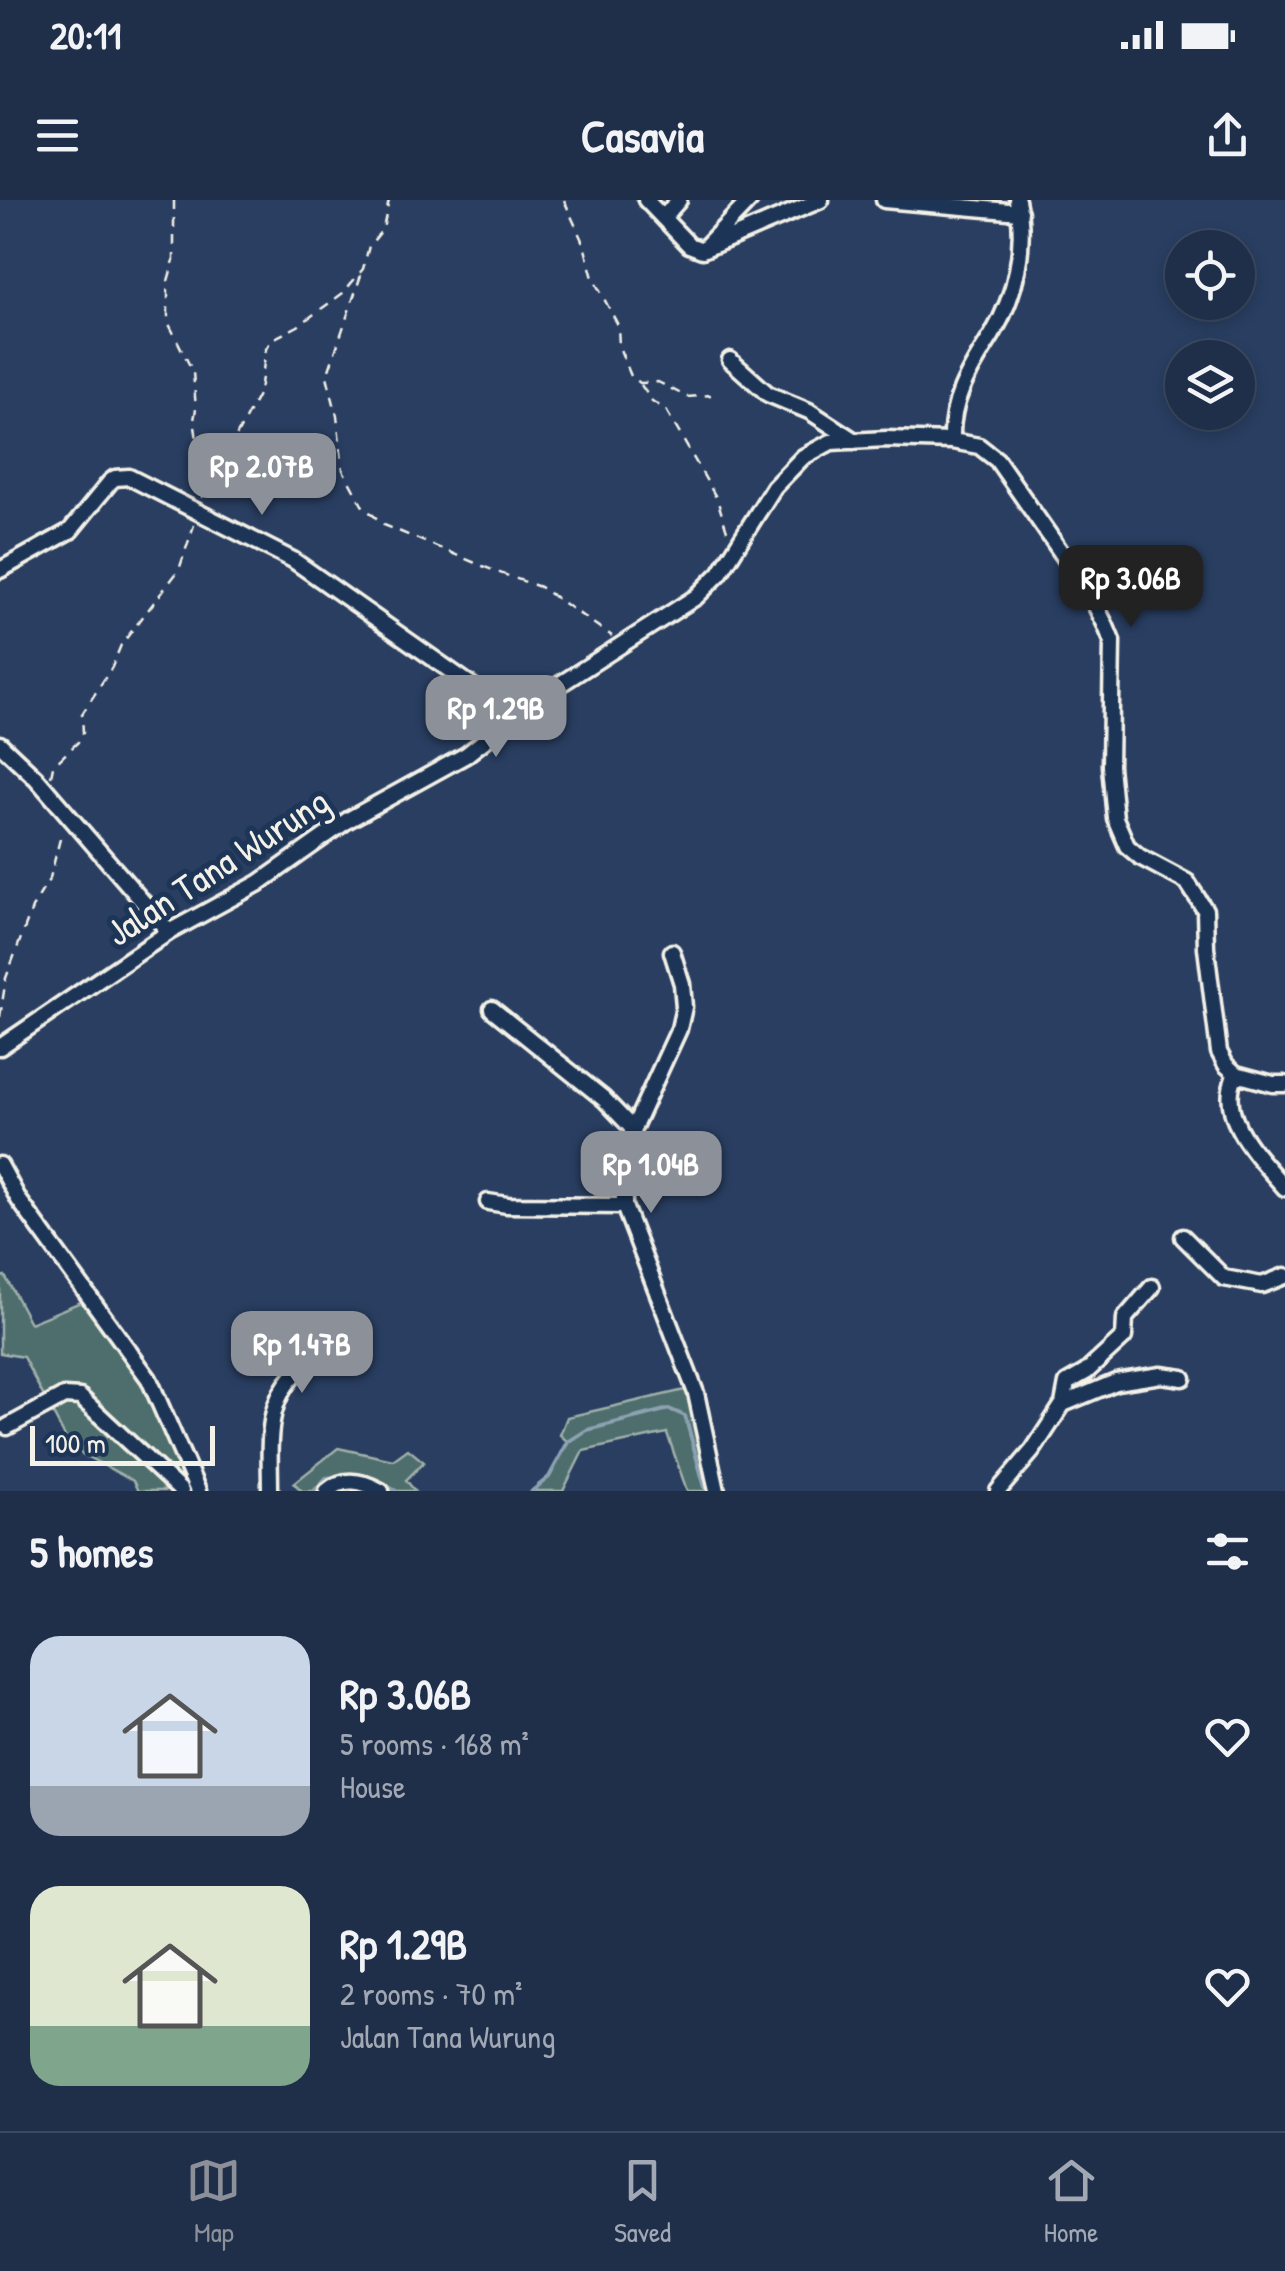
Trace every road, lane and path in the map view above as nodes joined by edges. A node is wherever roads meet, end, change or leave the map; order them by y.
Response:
1 (174, 200) edge
2 (388, 200) edge
3 (564, 200) edge
4 (646, 200) edge
5 (679, 200) edge
6 (750, 200) edge
7 (821, 200) edge
8 (884, 200) edge
9 (1018, 206) edge
10 (663, 218) junction
11 (702, 250) junction
12 (363, 269) junction
13 (730, 360) dead end
14 (640, 383) junction
15 (711, 395) dead end
16 (855, 441) junction
17 (952, 441) junction
18 (204, 486) junction
19 (200, 511) junction
20 (736, 552) junction
21 (0, 570) edge
22 (622, 643) junction
23 (515, 716) junction
24 (0, 744) edge
25 (50, 781) dead end
26 (61, 810) junction
27 (169, 932) junction
28 (672, 952) dead end
29 (492, 1009) dead end
30 (0, 1017) edge
31 (0, 1047) edge
32 (1236, 1074) junction
33 (1285, 1084) edge
34 (632, 1129) junction
35 (0, 1165) edge
36 (1285, 1188) edge
37 (488, 1202) dead end
38 (624, 1206) junction
39 (1183, 1238) dead end
40 (1285, 1276) edge
41 (1152, 1288) dead end
42 (356, 1324) dead end
43 (1184, 1378) dead end
44 (1062, 1404) junction
45 (7, 1428) dead end
46 (181, 1491) edge
47 (198, 1491) edge
48 (270, 1491) edge
49 (327, 1491) edge
50 (381, 1491) edge
51 (718, 1491) edge
52 (998, 1491) edge

1 - 18 path
2 - 12 path
3 - 14 path
4 - 10 street
5 - 10 street
6 - 11 street
7 - 11 street
8 - 9 street
9 - 17 street
10 - 11 street
12 - 18 path
12 - 22 path
13 - 16 street
14 - 15 path
14 - 20 path
16 - 17 street, Jalan Tana Wurung
16 - 20 street, Jalan Tana Wurung
17 - 32 street
18 - 19 path
19 - 21 street
19 - 23 street
19 - 25 path
20 - 22 street, Jalan Tana Wurung
22 - 23 street, Jalan Tana Wurung
23 - 27 street, Jalan Tana Wurung
24 - 26 street
26 - 27 street
26 - 30 path
27 - 31 street, Jalan Tana Wurung
28 - 34 street
29 - 34 street
32 - 33 street
32 - 36 street
34 - 38 street
35 - 47 street
37 - 38 street
38 - 51 street
39 - 40 street
41 - 44 street
42 - 48 street
43 - 44 street
44 - 52 street
45 - 46 street
49 - 50 street

